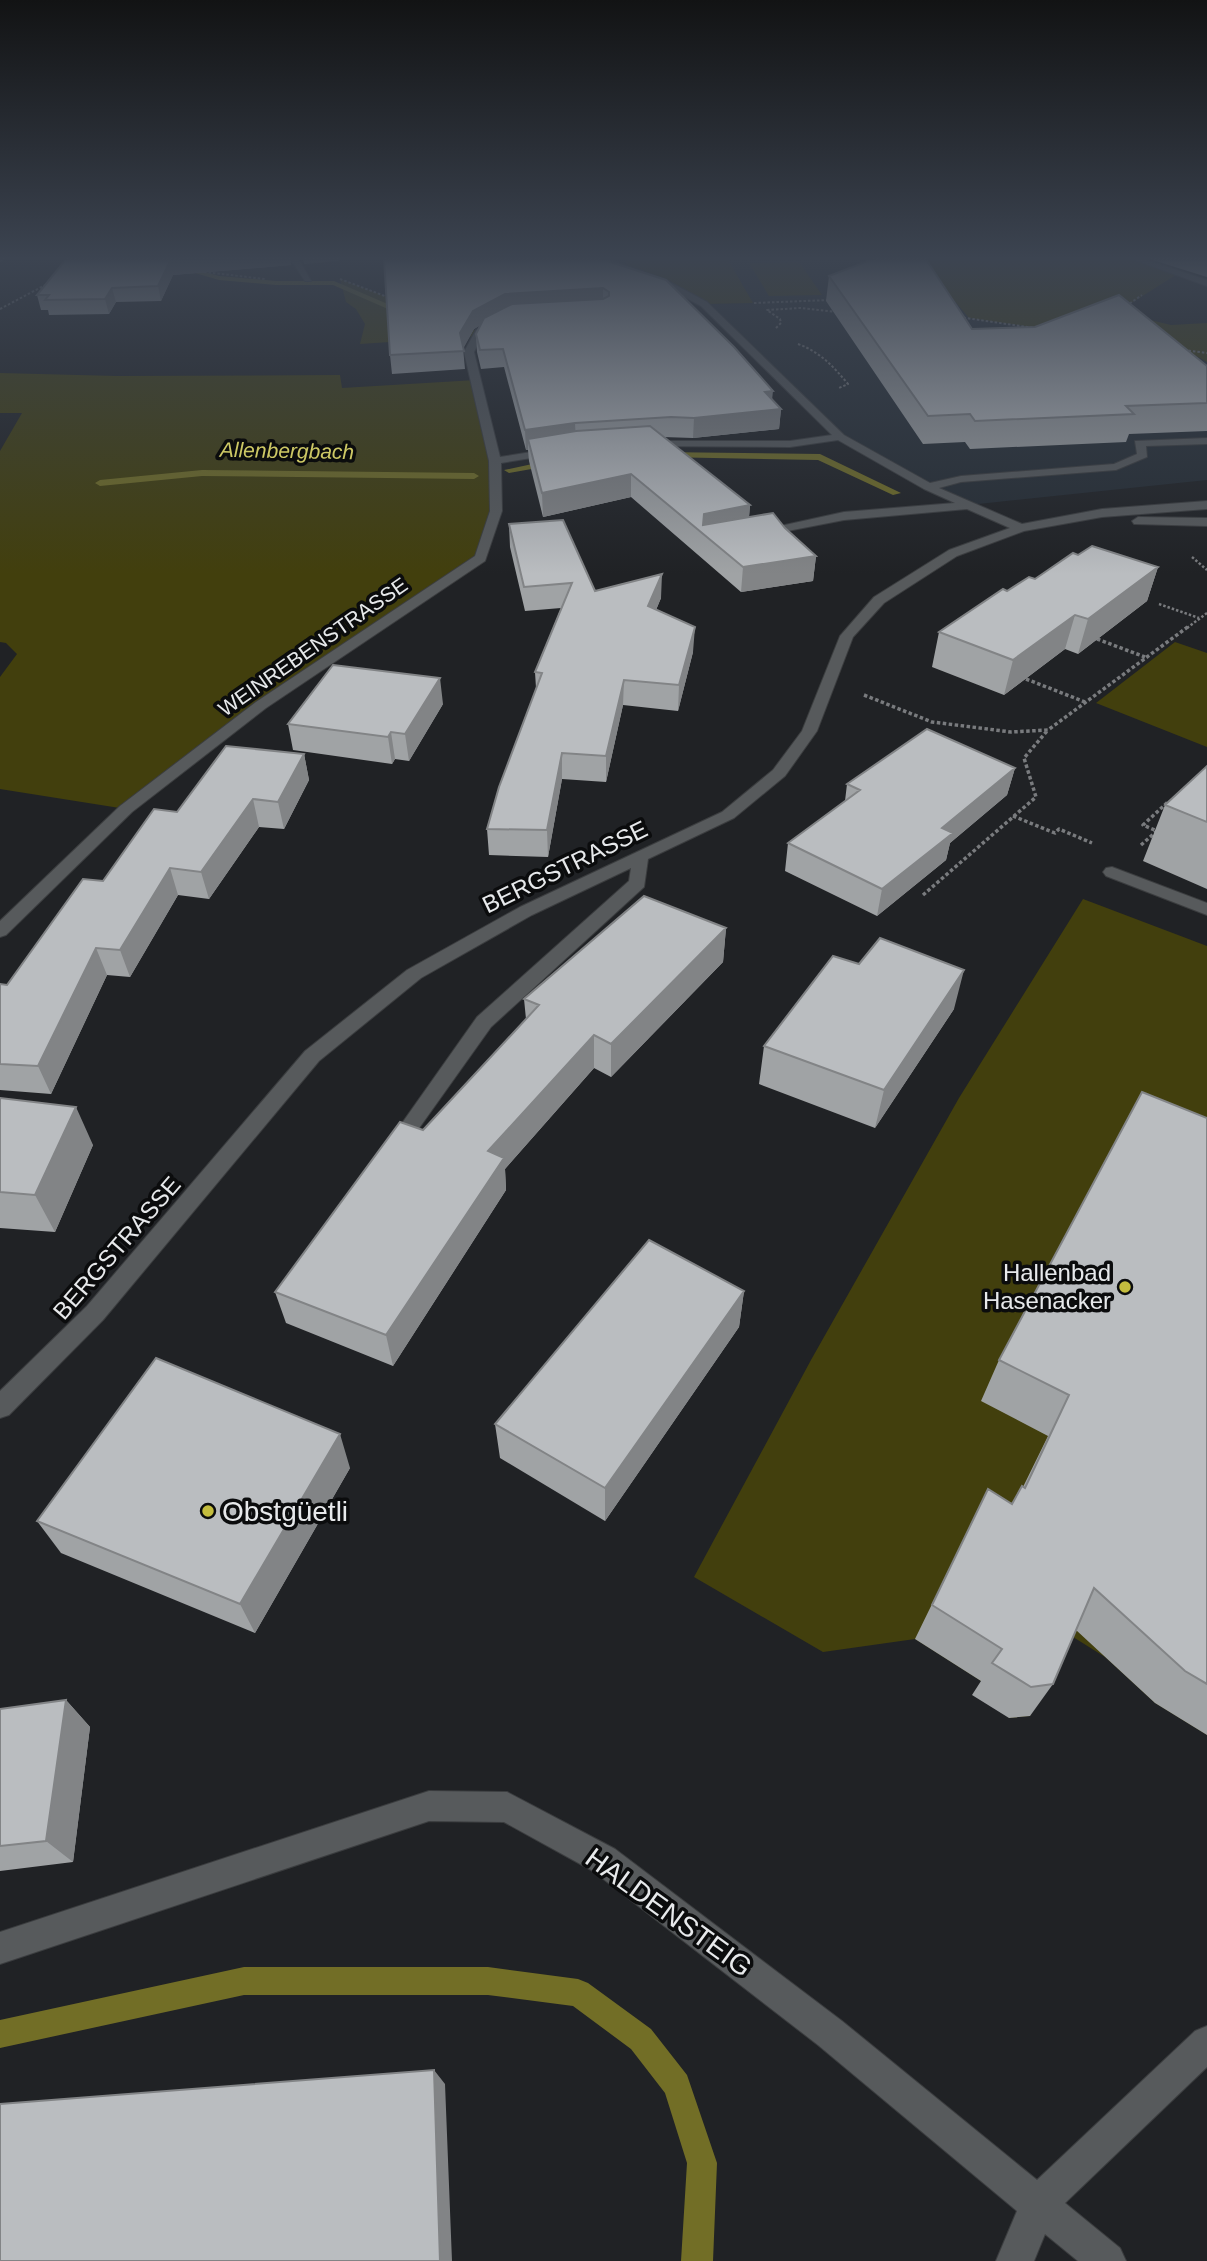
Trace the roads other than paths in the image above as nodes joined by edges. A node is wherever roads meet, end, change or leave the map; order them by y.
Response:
1 (472, 364) edge
2 (765, 364) edge
3 (840, 437) junction
4 (1207, 441) edge
5 (630, 445) edge
6 (563, 450) edge
7 (495, 461) junction
8 (928, 487) junction
9 (969, 505) junction
10 (1207, 505) edge
11 (1102, 513) junction
12 (1207, 522) edge
13 (1021, 528) junction
14 (747, 537) edge
15 (640, 857) junction
16 (1112, 872) road end
17 (1207, 909) edge
18 (0, 931) edge
19 (410, 1126) edge
20 (0, 1407) edge
21 (0, 1948) edge
22 (1207, 2043) edge
23 (1038, 2204) junction
24 (1015, 2261) edge
25 (1107, 2261) edge

1 - 7 street, WEINREBENSTRASSE
2 - 3 street
3 - 5 street
3 - 8 street
4 - 8 street
6 - 7 street
7 - 18 street, WEINREBENSTRASSE
8 - 9 street
9 - 13 street
9 - 14 street
10 - 11 street, BERGSTRASSE
11 - 12 street
11 - 13 street, BERGSTRASSE
13 - 15 street, BERGSTRASSE
15 - 19 street
15 - 20 street, BERGSTRASSE
16 - 17 street
21 - 23 street, HALDENSTEIG
22 - 23 street
23 - 24 street
23 - 25 street, HALDENSTEIG

